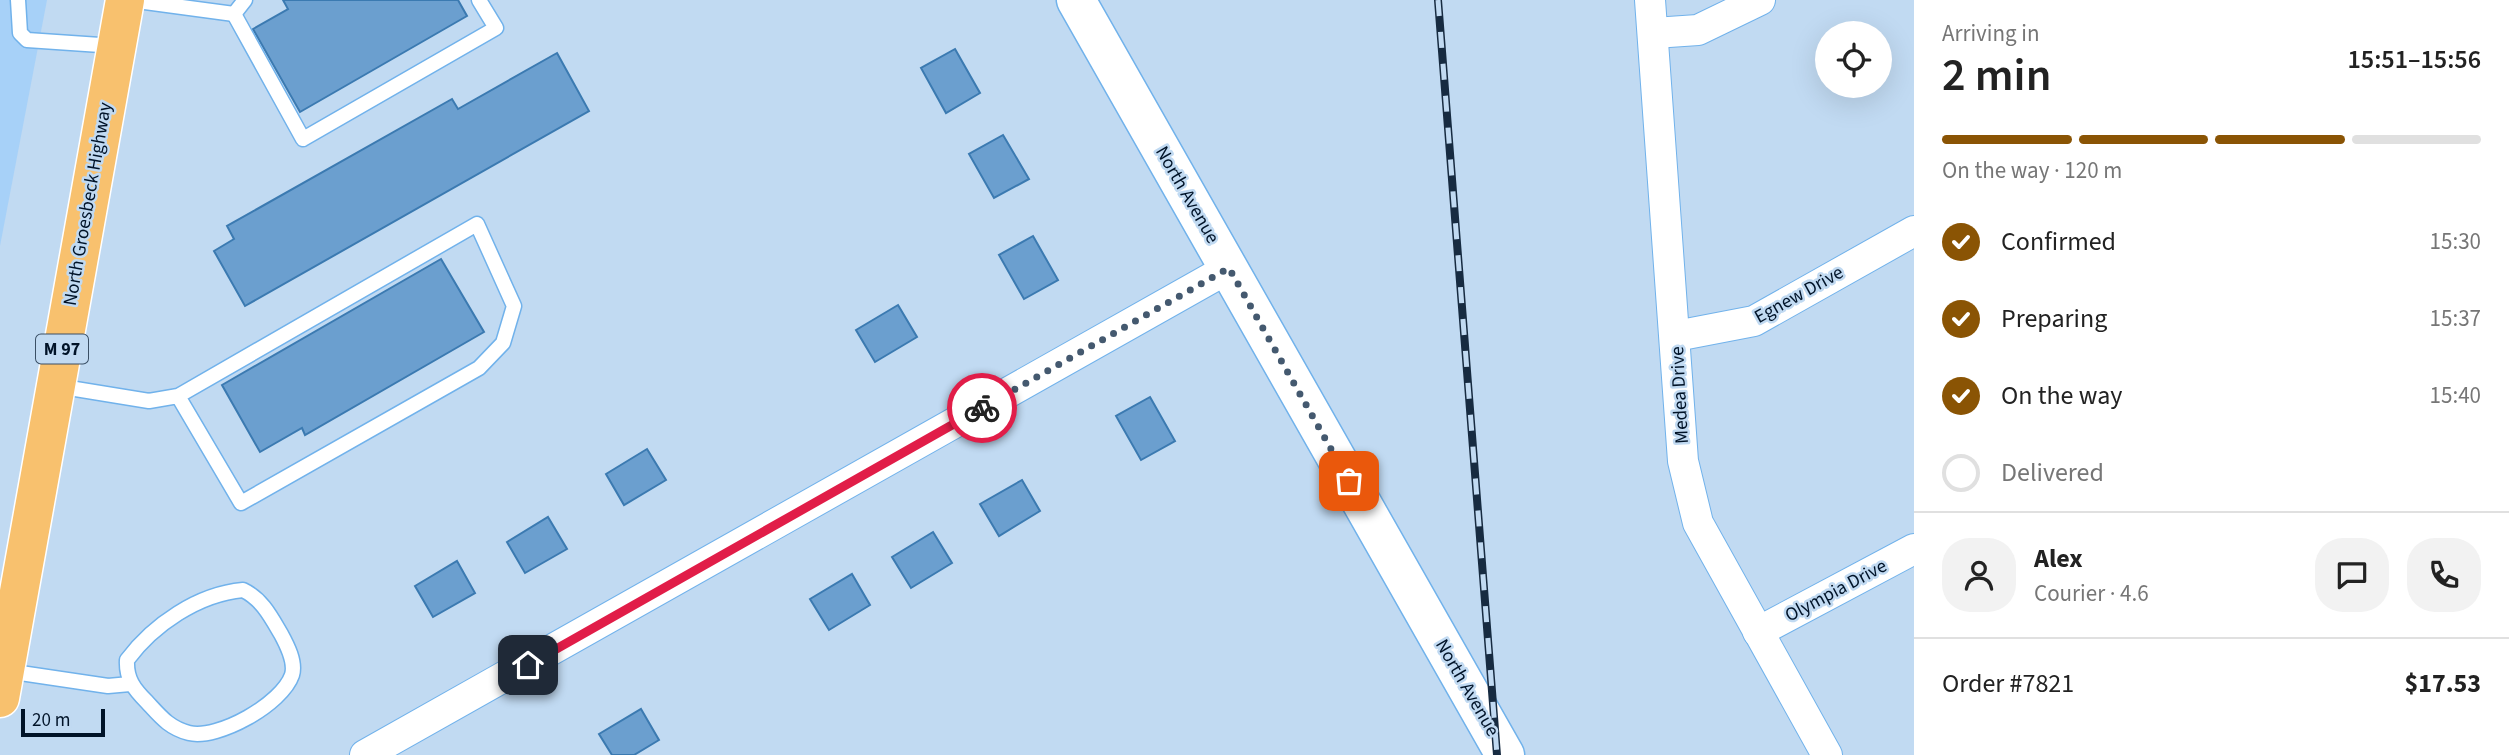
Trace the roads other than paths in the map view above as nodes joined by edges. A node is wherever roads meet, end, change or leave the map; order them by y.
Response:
1 (18, 0) edge
2 (127, 0) edge
3 (245, 0) edge
4 (479, 0) edge
5 (1076, 0) edge
6 (1650, 0) edge
7 (1760, 0) edge
8 (234, 14) junction
9 (1654, 33) junction
10 (116, 46) junction
11 (1914, 231) edge
12 (1229, 268) junction
13 (1676, 336) junction
14 (56, 386) junction
15 (178, 396) junction
16 (1914, 549) edge
17 (1758, 632) junction
18 (2, 680) edge
19 (130, 684) junction
20 (365, 755) edge
21 (1505, 755) edge
22 (1827, 755) edge

1 - 10 lane
2 - 8 lane
2 - 10 main road, North Groesbeck Highway / M 97
3 - 8 lane
4 - 8 lane
5 - 12 main road, North Avenue
6 - 9 street, Medea Drive
7 - 9 street
9 - 13 street, Medea Drive
10 - 14 main road, North Groesbeck Highway / M 97
11 - 13 street, Egnew Drive
12 - 20 street
12 - 21 main road, North Avenue
13 - 17 street, Medea Drive
14 - 15 lane
14 - 18 main road, North Groesbeck Highway / M 97
15 - 15 lane
16 - 17 street, Olympia Drive
17 - 22 street, Medea Drive
18 - 19 lane
19 - 19 lane

